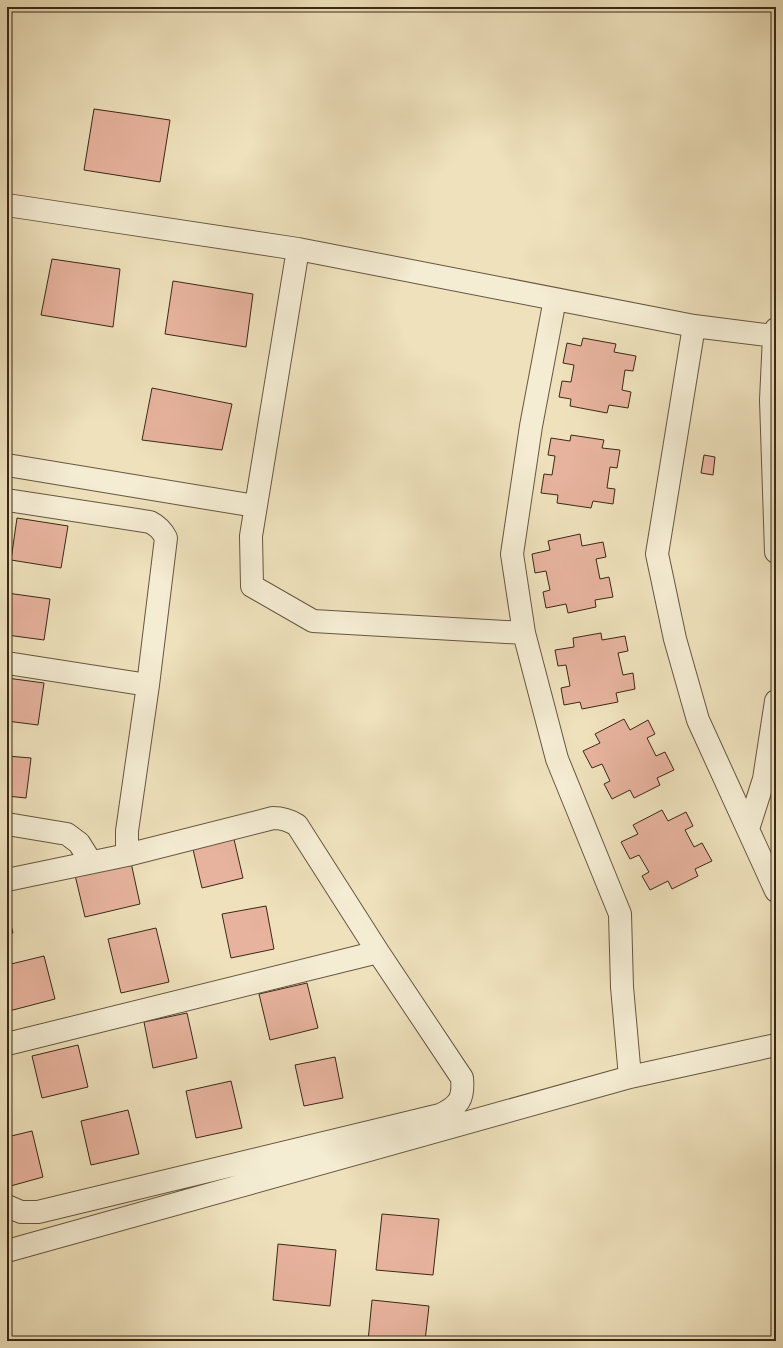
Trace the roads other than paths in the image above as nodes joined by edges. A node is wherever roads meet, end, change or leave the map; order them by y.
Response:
1 (7, 205) edge
2 (298, 249) junction
3 (555, 299) junction
4 (694, 326) junction
5 (775, 333) edge
6 (7, 465) edge
7 (7, 500) edge
8 (256, 506) junction
9 (776, 552) edge
10 (524, 633) junction
11 (7, 662) edge
12 (148, 685) junction
13 (776, 701) edge
14 (7, 824) edge
15 (748, 829) junction
16 (127, 855) junction
17 (91, 862) junction
18 (7, 880) edge
19 (776, 891) edge
20 (378, 952) junction
21 (7, 1044) edge
22 (776, 1045) edge
23 (630, 1077) junction
24 (7, 1206) edge
25 (7, 1251) edge

1 - 2 street
2 - 3 street
2 - 8 street
3 - 4 street
3 - 10 street
4 - 5 street
4 - 15 street
5 - 9 street
6 - 8 street
7 - 12 street
8 - 10 street
10 - 23 street
11 - 12 street
12 - 16 street
13 - 15 street
14 - 17 street
15 - 19 street
16 - 17 street
16 - 20 street
17 - 18 street
20 - 21 street
20 - 24 street
22 - 23 street
23 - 25 street

